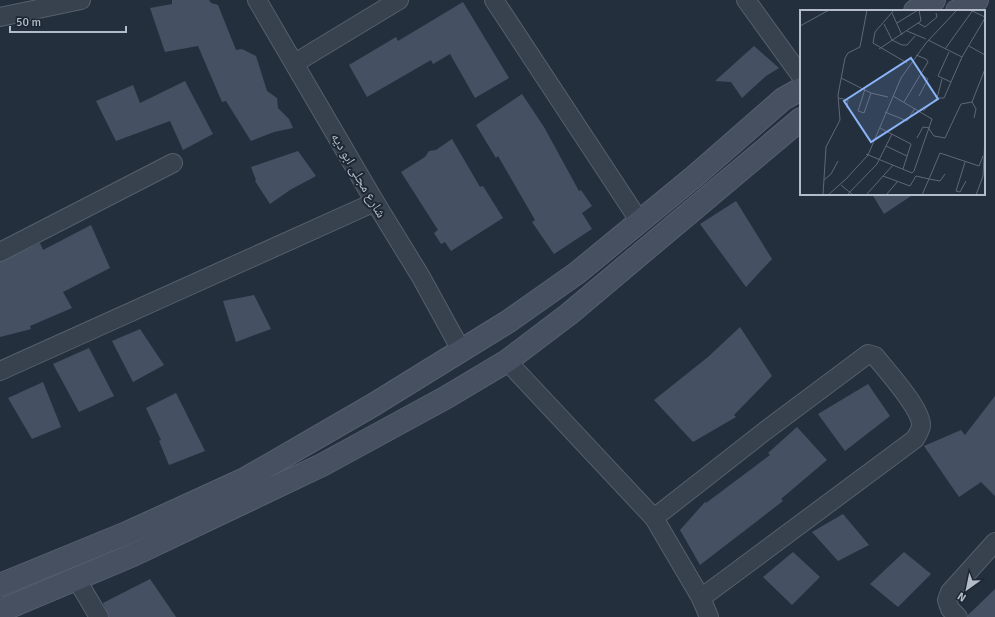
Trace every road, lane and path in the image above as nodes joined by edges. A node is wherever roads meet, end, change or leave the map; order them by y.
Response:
1 (81, 0) edge
2 (257, 0) edge
3 (399, 0) edge
4 (494, 0) edge
5 (746, 0) edge
6 (934, 0) edge
7 (977, 0) edge
8 (917, 10) edge
9 (959, 10) edge
10 (0, 17) edge
11 (295, 63) junction
12 (800, 75) edge
13 (800, 89) edge
14 (800, 120) edge
15 (173, 163) dead end
16 (375, 202) junction
17 (640, 222) junction
18 (0, 252) edge
19 (461, 350) junction
20 (507, 361) junction
21 (2, 366) edge
22 (192, 503) junction
23 (654, 518) junction
24 (203, 523) junction
25 (995, 542) edge
26 (77, 580) junction
27 (0, 585) edge
28 (701, 598) junction
29 (0, 611) edge
30 (99, 617) edge
31 (710, 617) edge
32 (958, 617) edge

1 - 10 street
2 - 11 street, شارع مجلى ابو ديه
3 - 11 street
4 - 17 street
5 - 12 street
6 - 8 main road
7 - 9 main road
11 - 16 street, شارع مجلى ابو ديه
13 - 17 main road
14 - 20 main road
15 - 18 street
16 - 19 street, شارع مجلى ابو ديه
16 - 21 street
17 - 19 main road
19 - 22 main road
20 - 23 street
20 - 24 main road
22 - 24 main road
22 - 27 main road
23 - 28 street
23 - 28 street
24 - 26 main road
25 - 32 street
26 - 29 main road
26 - 30 street
28 - 31 street

